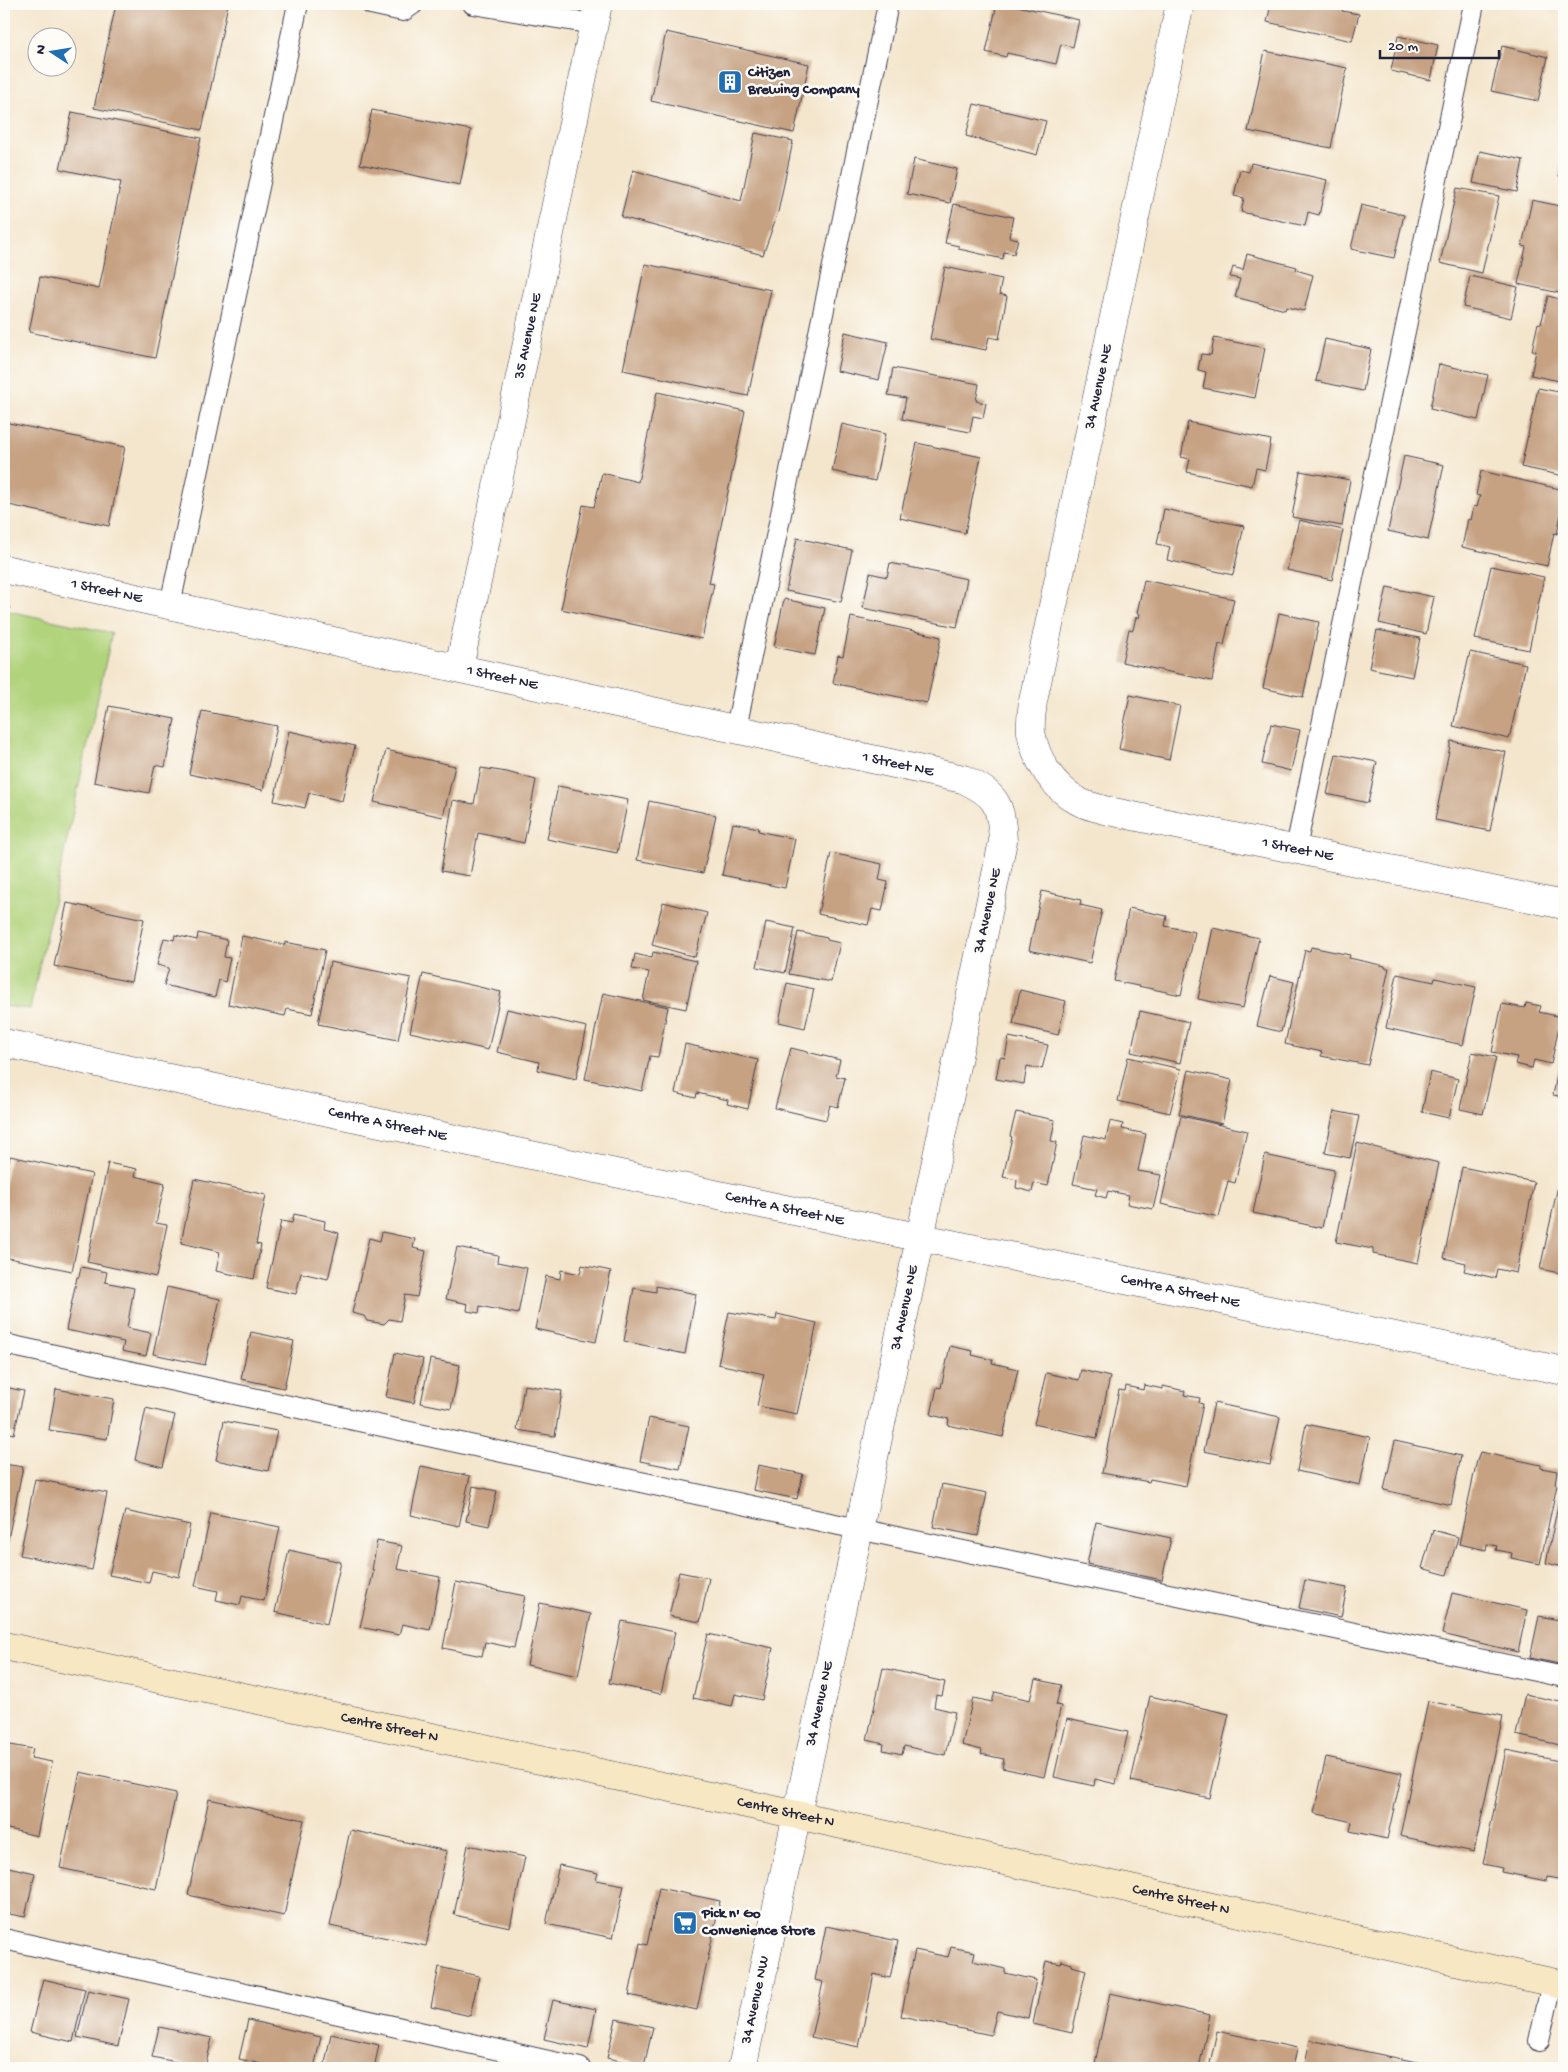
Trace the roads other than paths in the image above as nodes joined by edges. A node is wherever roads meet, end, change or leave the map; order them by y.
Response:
1 (298, 4) edge
2 (371, 4) edge
3 (413, 4) edge
4 (473, 4) edge
5 (888, 4) edge
6 (1180, 4) edge
7 (1474, 4) edge
8 (544, 10) edge
9 (596, 14) edge
10 (4, 569) edge
11 (170, 605) junction
12 (459, 668) junction
13 (736, 728) junction
14 (1044, 769) joint
15 (995, 800) joint
16 (1296, 848) junction
17 (1564, 905) edge
18 (4, 1043) edge
19 (920, 1237) junction
20 (4, 1344) edge
21 (1564, 1371) edge
22 (858, 1529) junction
23 (4, 1646) edge
24 (1564, 1677) edge
25 (796, 1815) junction
26 (4, 1939) edge
27 (1558, 1984) edge
28 (1539, 2041) dead end
29 (580, 2068) edge
30 (742, 2068) edge

1 - 11 lane
2 - 3 lane
4 - 8 lane
5 - 13 lane
6 - 14 street, 34 Avenue NE
7 - 16 lane
8 - 9 lane
9 - 12 street, 35 Avenue NE
10 - 11 street, 1 Street NE
11 - 12 street, 1 Street NE
12 - 13 street, 1 Street NE
13 - 15 street, 1 Street NE
14 - 16 street, 1 Street NE
15 - 19 street, 34 Avenue NE
16 - 17 street, 1 Street NE
18 - 19 street, Centre A Street NE
19 - 21 street, Centre A Street NE
19 - 22 street, 34 Avenue NE
20 - 22 lane
22 - 24 lane
22 - 25 street, 34 Avenue NE
23 - 25 main road, Centre Street N
25 - 27 main road, Centre Street N
25 - 30 street, 34 Avenue NW
26 - 29 lane
27 - 28 lane

